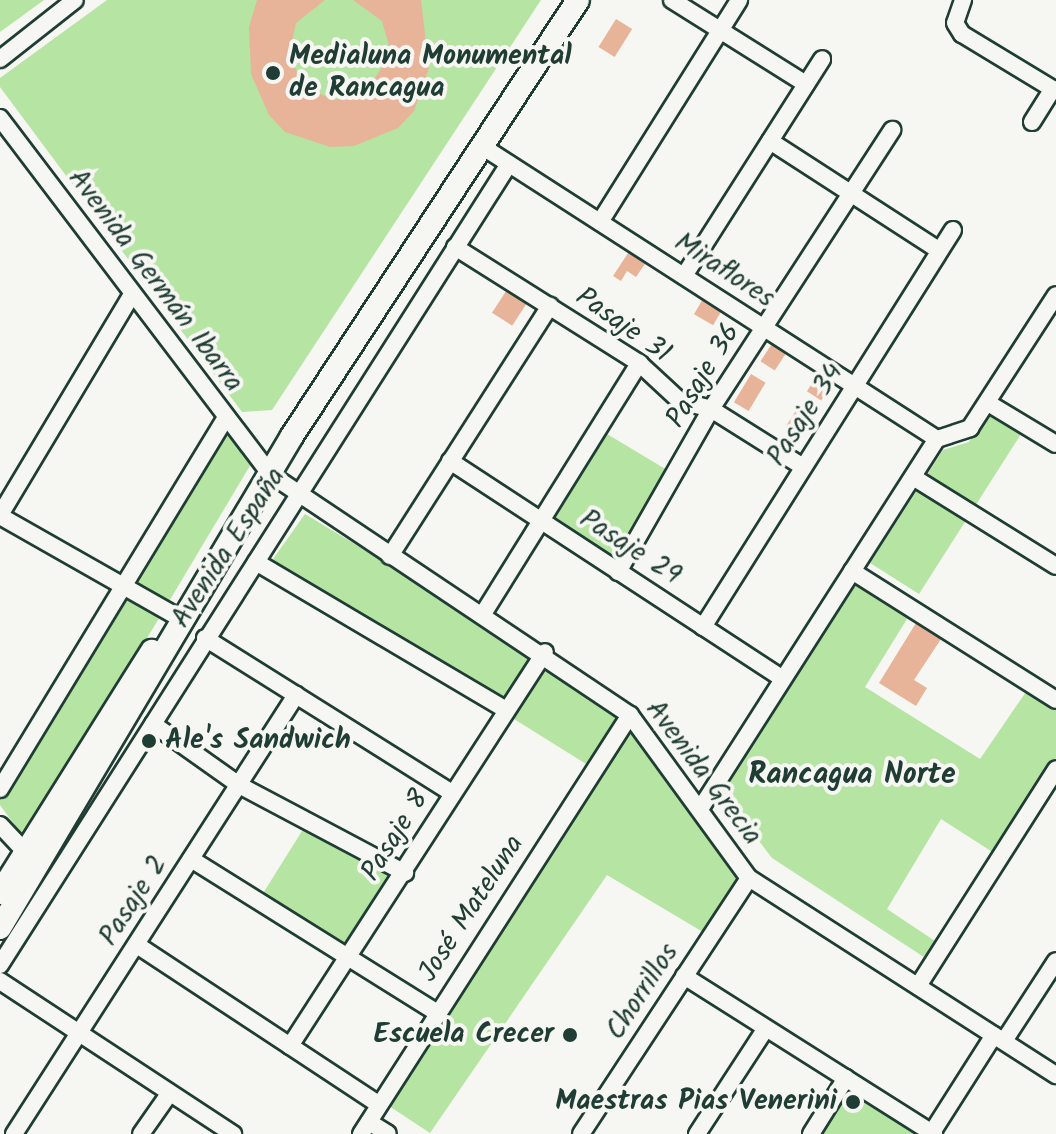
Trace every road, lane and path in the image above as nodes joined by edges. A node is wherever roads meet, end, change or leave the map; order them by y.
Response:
1 (75, 0) edge
2 (578, 0) edge
3 (672, 0) edge
4 (739, 0) edge
5 (963, 0) edge
6 (721, 27) junction
7 (0, 59) edge
8 (822, 59) dead end
9 (806, 84) junction
10 (1054, 90) edge
11 (0, 118) edge
12 (1032, 122) dead end
13 (892, 130) dead end
14 (770, 141) junction
15 (483, 147) junction
16 (509, 164) junction
17 (851, 193) junction
18 (600, 222) junction
19 (953, 230) dead end
20 (455, 247) junction
21 (940, 251) junction
22 (684, 276) junction
23 (1056, 295) edge
24 (131, 296) junction
25 (550, 306) junction
26 (763, 327) junction
27 (639, 363) junction
28 (856, 386) junction
29 (988, 403) junction
30 (711, 409) junction
31 (226, 418) junction
32 (937, 439) junction
33 (1056, 444) edge
34 (450, 461) junction
35 (803, 467) junction
36 (270, 474) junction
37 (913, 477) junction
38 (300, 498) junction
39 (0, 515) edge
40 (540, 519) junction
41 (390, 556) junction
42 (256, 562) junction
43 (1056, 566) edge
44 (852, 571) junction
45 (618, 572) junction
46 (124, 587) junction
47 (483, 614) junction
48 (174, 615) junction
49 (703, 627) junction
50 (205, 638) junction
51 (545, 652) junction
52 (781, 678) junction
53 (296, 695) junction
54 (1056, 700) edge
55 (506, 710) junction
56 (630, 715) junction
57 (153, 724) junction
58 (1056, 769) edge
59 (239, 785) junction
60 (0, 789) edge
61 (452, 793) junction
62 (702, 806) junction
63 (0, 825) edge
64 (191, 859) junction
65 (32, 860) junction
66 (405, 873) junction
67 (749, 878) junction
68 (0, 893) edge
69 (0, 928) edge
70 (137, 945) junction
71 (350, 956) junction
72 (1056, 961) edge
73 (0, 965) edge
74 (684, 976) junction
75 (0, 981) edge
76 (918, 986) junction
77 (436, 1012) junction
78 (766, 1028) junction
79 (78, 1037) junction
80 (999, 1038) junction
81 (290, 1046) junction
82 (1056, 1075) edge
83 (846, 1078) junction
84 (169, 1094) junction
85 (377, 1103) junction
86 (365, 1128) edge
87 (932, 1133) edge
88 (14, 1134) edge
89 (141, 1134) edge
90 (233, 1134) edge
91 (388, 1134) edge
92 (581, 1134) edge
93 (697, 1134) edge
94 (811, 1134) edge

1 - 7 street
2 - 15 main road, Avenida España
3 - 6 street
4 - 6 street
5 - 10 street
6 - 9 street
6 - 18 street
8 - 9 street
9 - 14 street
10 - 12 street
11 - 24 street, Avenida Germán Ibarra
13 - 17 street, Pasaje 36
14 - 17 street
14 - 22 street
15 - 16 street, Miraflores
15 - 36 main road, Avenida España
16 - 18 street, Miraflores
16 - 20 street, Avenida España
17 - 21 street
17 - 26 street, Pasaje 36
18 - 22 street, Miraflores
19 - 21 street, Pasaje 34
20 - 25 street, Pasaje 31
20 - 38 street, Avenida España
21 - 28 street, Pasaje 34
22 - 26 street, Miraflores
23 - 29 street
24 - 31 street, Avenida Germán Ibarra
24 - 39 street
25 - 27 street, Pasaje 31
25 - 34 street
26 - 28 street, Miraflores
26 - 30 street, Pasaje 36
27 - 30 street, Pasaje 31
27 - 40 street
28 - 32 street, Miraflores
28 - 35 street, Pasaje 34
29 - 32 street
29 - 33 street
30 - 35 street, Pasaje 31
30 - 45 street, Pasaje 36
31 - 36 street, Avenida Germán Ibarra
31 - 46 street
32 - 37 street
34 - 40 street, Pasaje 29
34 - 41 street
35 - 49 street, Pasaje 34
36 - 38 street, Avenida Grecia
36 - 48 main road, Avenida España
36 - 65 main road, Avenida España
37 - 43 street
37 - 44 street
38 - 41 street, Avenida Grecia
38 - 42 street, Avenida España
39 - 46 street
40 - 45 street, Pasaje 29
40 - 47 street
41 - 47 street, Avenida Grecia
42 - 50 street, Avenida España
42 - 55 street
44 - 52 street
44 - 54 street
45 - 49 street, Pasaje 29
46 - 48 street
46 - 60 street
47 - 51 street, Avenida Grecia
48 - 65 main road, Avenida España
49 - 52 street, Pasaje 29
50 - 53 street
50 - 57 street, Avenida España
51 - 55 street, Pasaje 8
51 - 56 street, Avenida Grecia
52 - 62 street
53 - 59 street, Pasaje 2
53 - 61 street
55 - 61 street, Pasaje 8
56 - 62 street, Avenida Grecia
56 - 77 street, José Mateluna
57 - 59 street
57 - 73 street, Avenida España
58 - 76 street
59 - 64 street, Pasaje 2
59 - 66 street
61 - 66 street, Pasaje 8
62 - 67 street, Avenida Grecia
63 - 65 street
64 - 70 street, Pasaje 2
64 - 71 street
65 - 68 main road, Avenida España
65 - 69 main road, Avenida España
66 - 71 street, Pasaje 8
67 - 74 street, Chorrillos
67 - 76 street, Avenida Grecia
70 - 79 street, Pasaje 2
70 - 81 street
71 - 77 street
71 - 81 street, Pasaje 8
72 - 80 street
74 - 78 street
74 - 92 street, Chorrillos
75 - 79 street
76 - 80 street, Avenida Grecia
77 - 85 street, José Mateluna
78 - 83 street
78 - 93 street
79 - 84 street
79 - 88 street, Pasaje 2
80 - 82 street, Avenida Grecia
80 - 87 street
81 - 85 street
83 - 87 street
83 - 94 street
84 - 89 street
84 - 90 street
85 - 86 street, José Mateluna
86 - 91 street

